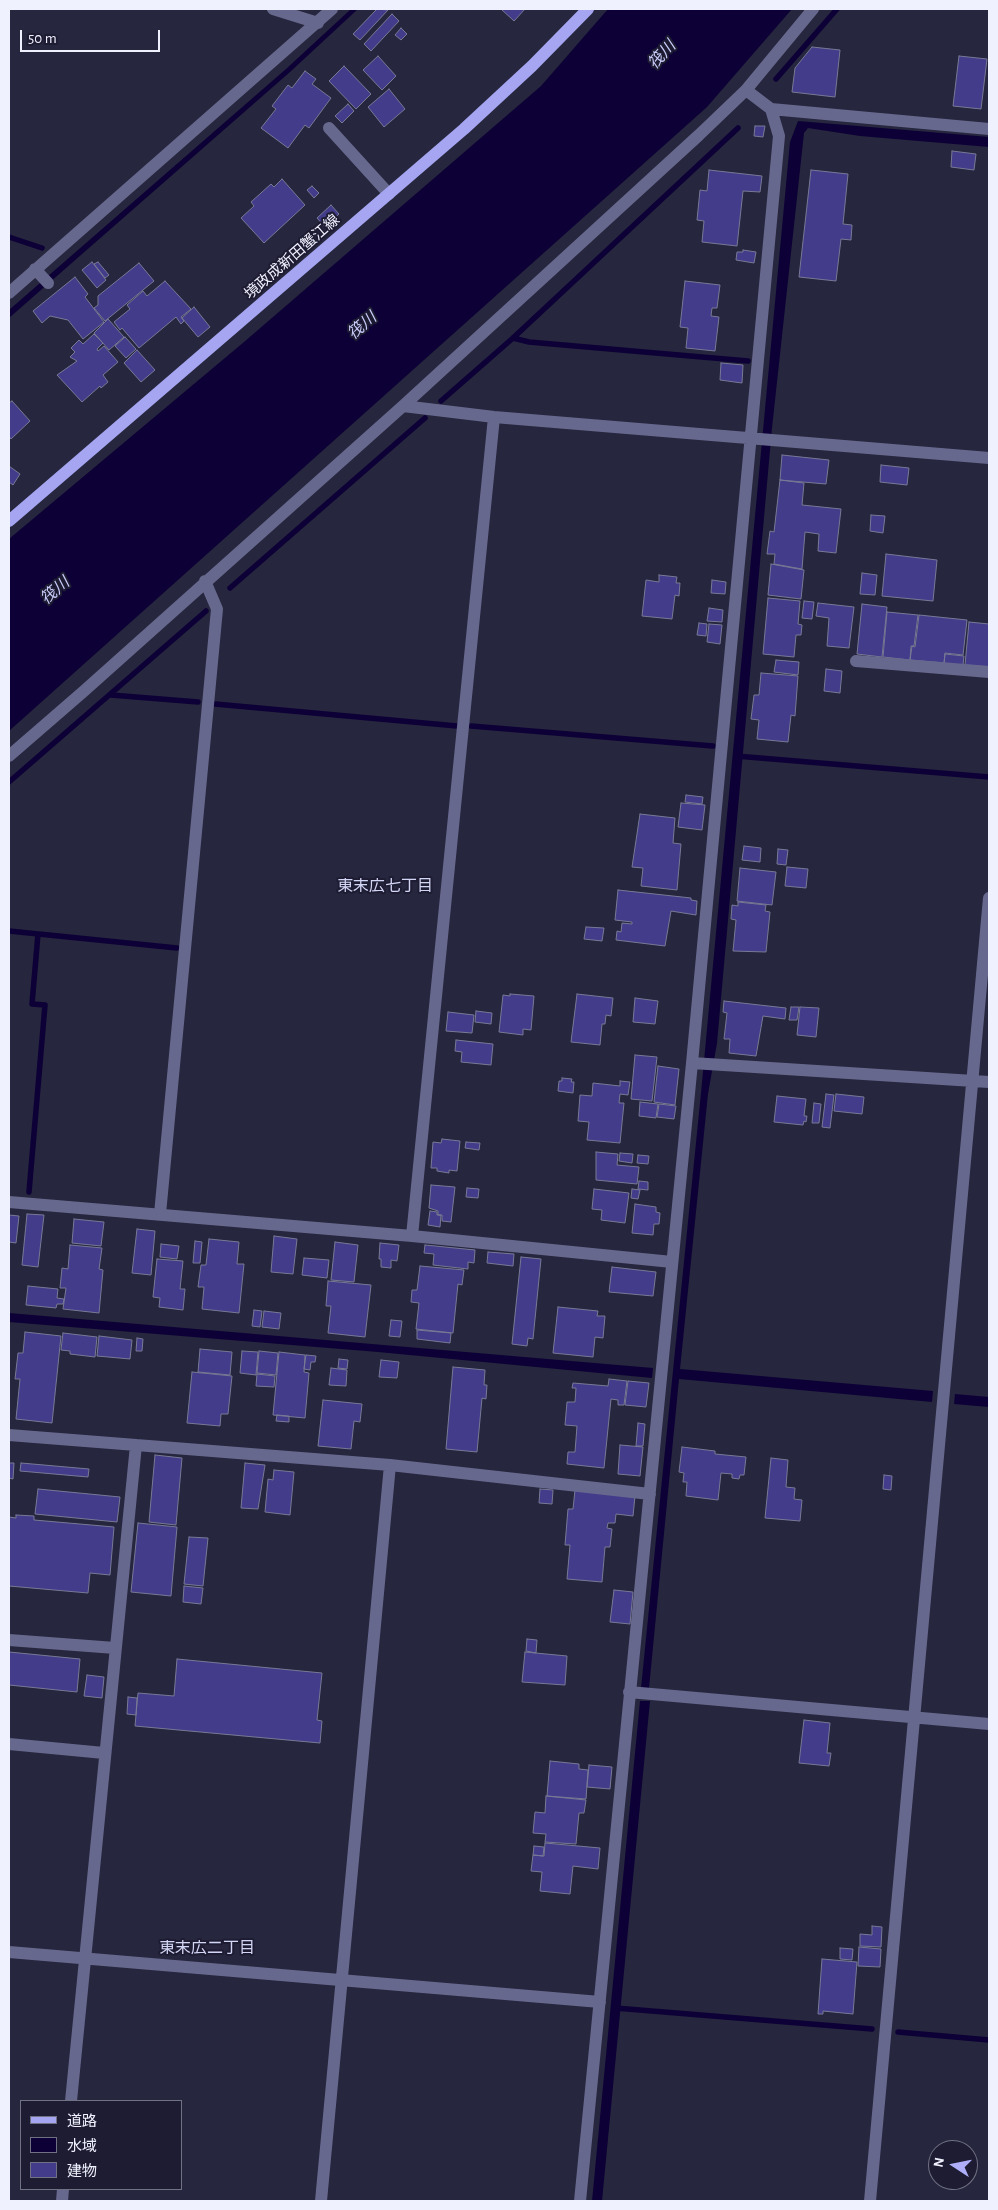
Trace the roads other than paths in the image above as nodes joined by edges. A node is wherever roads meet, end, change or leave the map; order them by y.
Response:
1 (273, 9) edge
2 (332, 9) edge
3 (588, 9) edge
4 (813, 9) edge
5 (318, 23) junction
6 (746, 90) junction
7 (771, 109) junction
8 (329, 128) dead end
9 (989, 129) edge
10 (389, 194) junction
11 (9, 292) edge
12 (403, 406) junction
13 (494, 417) junction
14 (756, 440) junction
15 (989, 458) edge
16 (9, 521) edge
17 (205, 581) junction
18 (856, 661) dead end
19 (989, 672) edge
20 (9, 756) edge
21 (989, 898) edge
22 (696, 1064) junction
23 (972, 1081) junction
24 (989, 1082) edge
25 (9, 1202) edge
26 (160, 1214) junction
27 (412, 1236) junction
28 (672, 1262) junction
29 (9, 1435) edge
30 (136, 1445) junction
31 (390, 1465) junction
32 (650, 1494) junction
33 (9, 1640) edge
34 (115, 1648) junction
35 (629, 1692) junction
36 (913, 1716) junction
37 (989, 1724) edge
38 (9, 1744) edge
39 (104, 1753) junction
40 (9, 1952) edge
41 (84, 1958) junction
42 (340, 1980) junction
43 (600, 2002) junction
44 (71, 2100) edge
45 (321, 2201) edge
46 (580, 2201) edge
47 (870, 2201) edge

1 - 5 street
2 - 5 street
3 - 10 main road, 境政成新田蟹江線
4 - 6 street
5 - 11 street
6 - 7 street
6 - 12 street
7 - 9 street
7 - 14 street
8 - 10 street
10 - 16 main road, 境政成新田蟹江線
12 - 13 street
12 - 17 street
13 - 14 street
13 - 27 street
14 - 15 street
14 - 22 street
17 - 20 street
17 - 26 street
18 - 19 street
21 - 23 street
22 - 23 street
22 - 28 street
23 - 24 street
23 - 36 street
25 - 26 street
26 - 27 street
27 - 28 street
28 - 32 street
29 - 30 street
30 - 31 street
30 - 34 street
31 - 32 street
31 - 42 street
32 - 35 street
33 - 34 street
34 - 39 street
35 - 36 street
35 - 43 street
36 - 37 street
36 - 47 street
38 - 39 street
39 - 41 street
40 - 41 street
41 - 42 street
41 - 44 street
42 - 43 street
42 - 45 street
43 - 46 street

